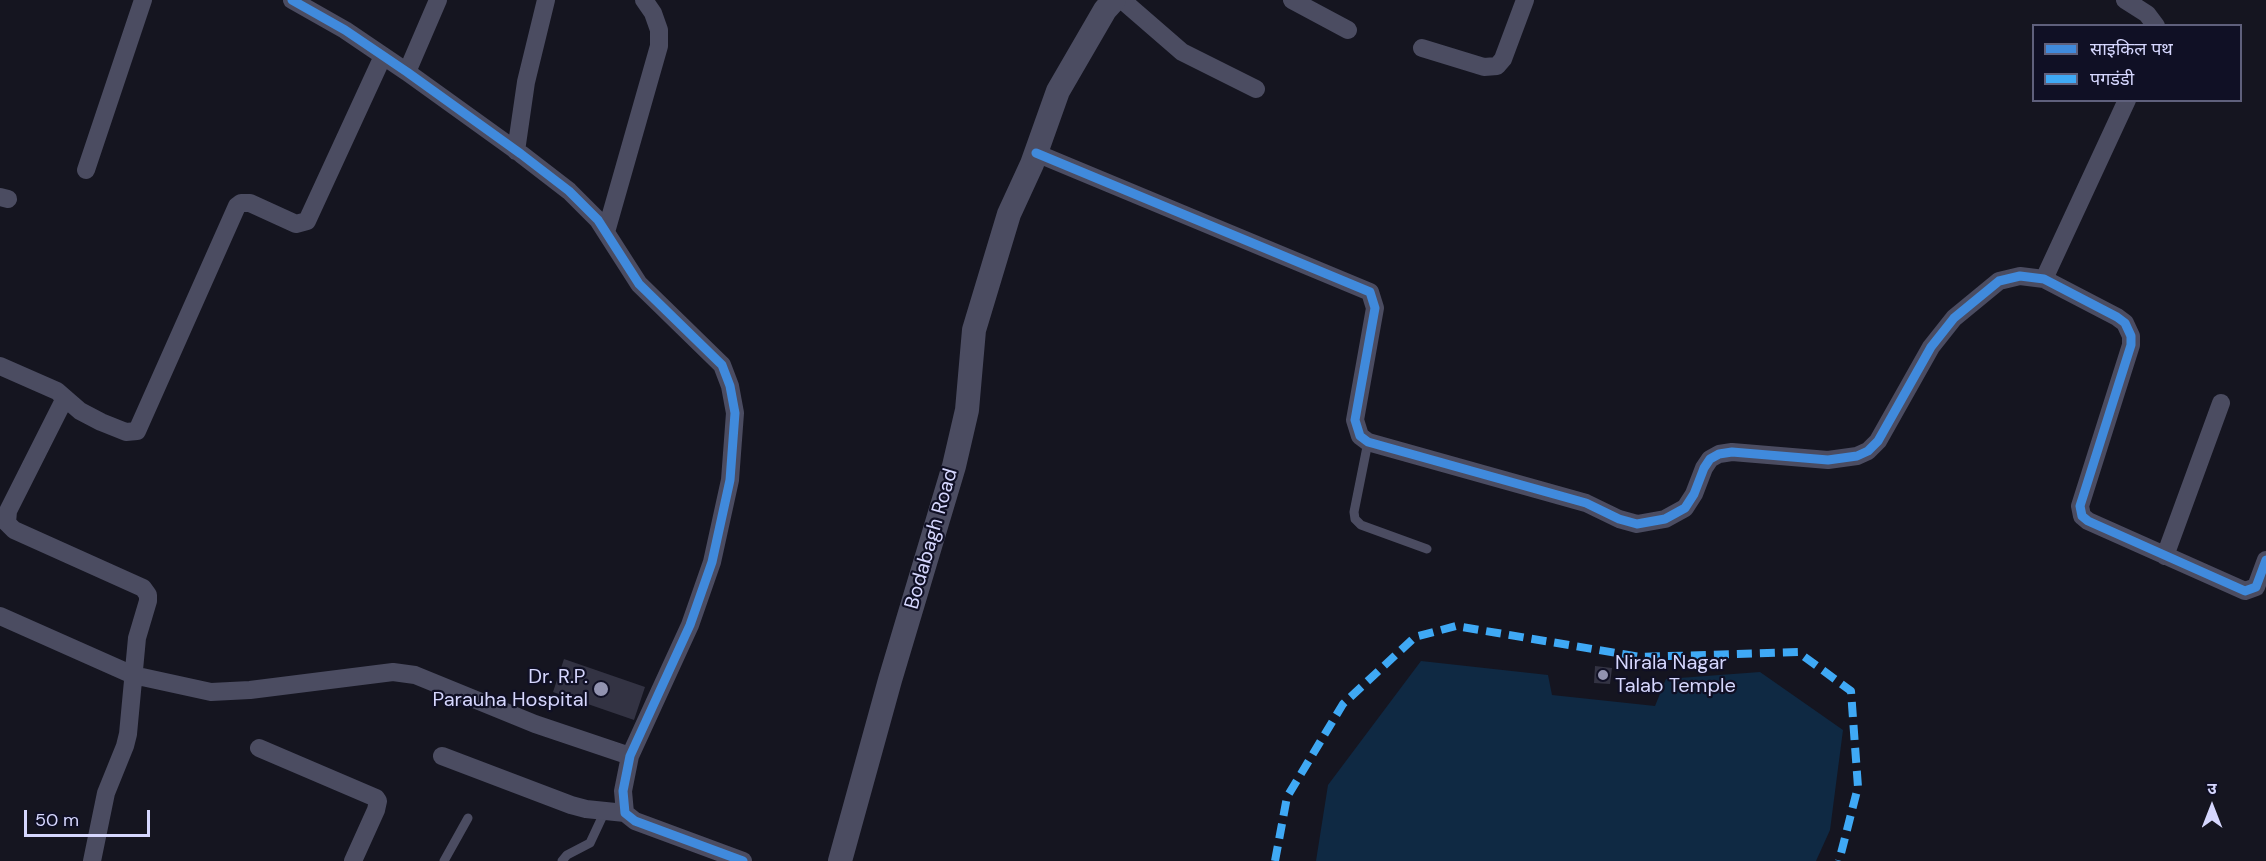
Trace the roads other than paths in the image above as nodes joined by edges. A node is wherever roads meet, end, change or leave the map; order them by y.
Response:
1 (143, 0) edge
2 (292, 0) edge
3 (438, 0) edge
4 (546, 0) edge
5 (644, 0) edge
6 (1114, 0) edge
7 (1122, 0) edge
8 (1292, 0) edge
9 (1525, 0) edge
10 (2125, 0) edge
11 (2155, 24) edge
12 (1348, 30) dead end
13 (1422, 48) dead end
14 (383, 56) junction
15 (407, 72) junction
16 (1256, 89) dead end
17 (2126, 102) edge
18 (516, 151) junction
19 (1034, 159) junction
20 (86, 170) dead end
21 (606, 232) junction
22 (2044, 279) junction
23 (0, 366) edge
24 (65, 398) junction
25 (2221, 403) dead end
26 (1368, 442) junction
27 (1427, 549) dead end
28 (2165, 556) junction
29 (2266, 560) edge
30 (0, 616) edge
31 (133, 675) junction
32 (259, 748) dead end
33 (442, 756) dead end
34 (630, 756) junction
35 (605, 811) junction
36 (625, 813) junction
37 (468, 818) dead end
38 (92, 861) edge
39 (353, 861) edge
40 (444, 861) edge
41 (562, 861) edge
42 (743, 861) edge
43 (840, 861) edge

1 - 20 street
2 - 14 street
3 - 15 street
4 - 18 street
5 - 21 street
6 - 19 street, Bodabagh Road
7 - 16 street
8 - 12 street
9 - 13 street
10 - 11 street
14 - 15 street
14 - 24 street
15 - 18 street
17 - 22 street
18 - 21 street
19 - 26 street
19 - 43 street, Bodabagh Road
21 - 34 street
22 - 26 street
22 - 28 street
23 - 24 street
24 - 31 street
25 - 28 street
26 - 27 lane
28 - 29 street
30 - 31 street
31 - 34 street
31 - 38 street
32 - 39 street
33 - 35 street
34 - 36 street
35 - 36 street
35 - 41 lane
36 - 42 street
37 - 40 lane

